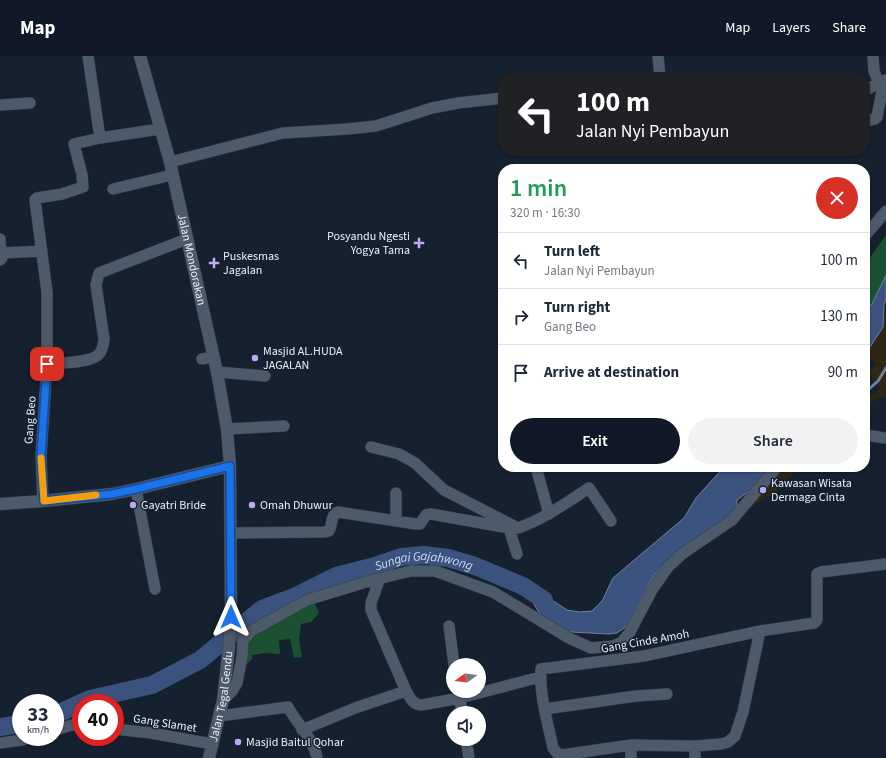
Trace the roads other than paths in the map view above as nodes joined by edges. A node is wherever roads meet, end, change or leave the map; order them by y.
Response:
1 (88, 56) edge
2 (140, 56) edge
3 (658, 56) edge
4 (873, 56) edge
5 (660, 72) edge
6 (882, 82) edge
7 (870, 88) edge
8 (498, 99) edge
9 (30, 103) dead end
10 (0, 105) edge
11 (870, 120) edge
12 (160, 129) junction
13 (100, 138) junction
14 (170, 162) junction
15 (172, 175) junction
16 (113, 189) dead end
17 (886, 211) edge
18 (870, 230) edge
19 (0, 239) edge
20 (187, 239) junction
21 (42, 250) junction
22 (1, 256) edge
23 (47, 364) junction
24 (217, 372) junction
25 (265, 376) dead end
26 (284, 426) dead end
27 (227, 429) junction
28 (870, 436) edge
29 (886, 438) edge
30 (371, 447) dead end
31 (230, 466) junction
32 (537, 472) edge
33 (773, 472) edge
34 (136, 489) junction
35 (396, 493) dead end
36 (44, 501) junction
37 (0, 504) edge
38 (549, 514) junction
39 (396, 521) junction
40 (611, 521) dead end
41 (514, 528) junction
42 (234, 532) junction
43 (517, 554) dead end
44 (886, 564) edge
45 (380, 578) junction
46 (155, 589) dead end
47 (450, 626) dead end
48 (760, 631) junction
49 (453, 658) edge
50 (540, 677) junction
51 (486, 688) edge
52 (406, 691) junction
53 (667, 694) dead end
54 (446, 698) edge
55 (223, 700) junction
56 (545, 709) junction
57 (219, 716) junction
58 (124, 730) edge
59 (302, 730) junction
60 (12, 741) edge
61 (0, 743) edge
62 (212, 744) junction
63 (631, 745) junction
64 (467, 746) edge
65 (695, 746) junction
66 (209, 758) edge
67 (317, 758) edge
68 (469, 758) edge
69 (631, 758) edge
70 (695, 758) edge

1 - 13 street
2 - 12 street, Jalan Mondorakan
3 - 5 street
4 - 6 street
6 - 7 street
6 - 11 street
8 - 14 street
9 - 10 street
12 - 13 street
12 - 14 street, Jalan Mondorakan
13 - 21 street, Gang Beo
14 - 15 street, Jalan Mondorakan
15 - 16 street
15 - 20 street, Jalan Mondorakan
17 - 18 street
19 - 22 street
20 - 23 street
20 - 24 street, Jalan Mondorakan
21 - 22 street
21 - 23 street, Gang Beo
23 - 36 street, Gang Beo
24 - 25 street
24 - 27 street, Jalan Mondorakan
26 - 27 street
27 - 31 street, Jalan Mondorakan
28 - 29 street
30 - 41 street
31 - 34 street
31 - 42 street, Jalan Tegal Gendu
32 - 38 street
33 - 45 street
34 - 36 street
34 - 46 street
35 - 39 street
36 - 37 street
38 - 40 street
38 - 41 street
39 - 41 street
39 - 42 street
41 - 43 street
42 - 55 street, Jalan Tegal Gendu
44 - 48 street
45 - 52 street
45 - 55 street
47 - 49 street
48 - 50 street, Gang Cinde Amoh
48 - 65 street
50 - 51 street
50 - 56 street
52 - 54 street
52 - 59 street
53 - 56 street
55 - 57 street, Jalan Tegal Gendu
56 - 63 street
57 - 59 street
57 - 62 street, Jalan Tegal Gendu
58 - 62 street, Gang Slamet
59 - 67 street
60 - 61 street
62 - 66 street, Jalan Tegal Gendu
63 - 65 street
63 - 69 street
64 - 68 street
65 - 70 street

